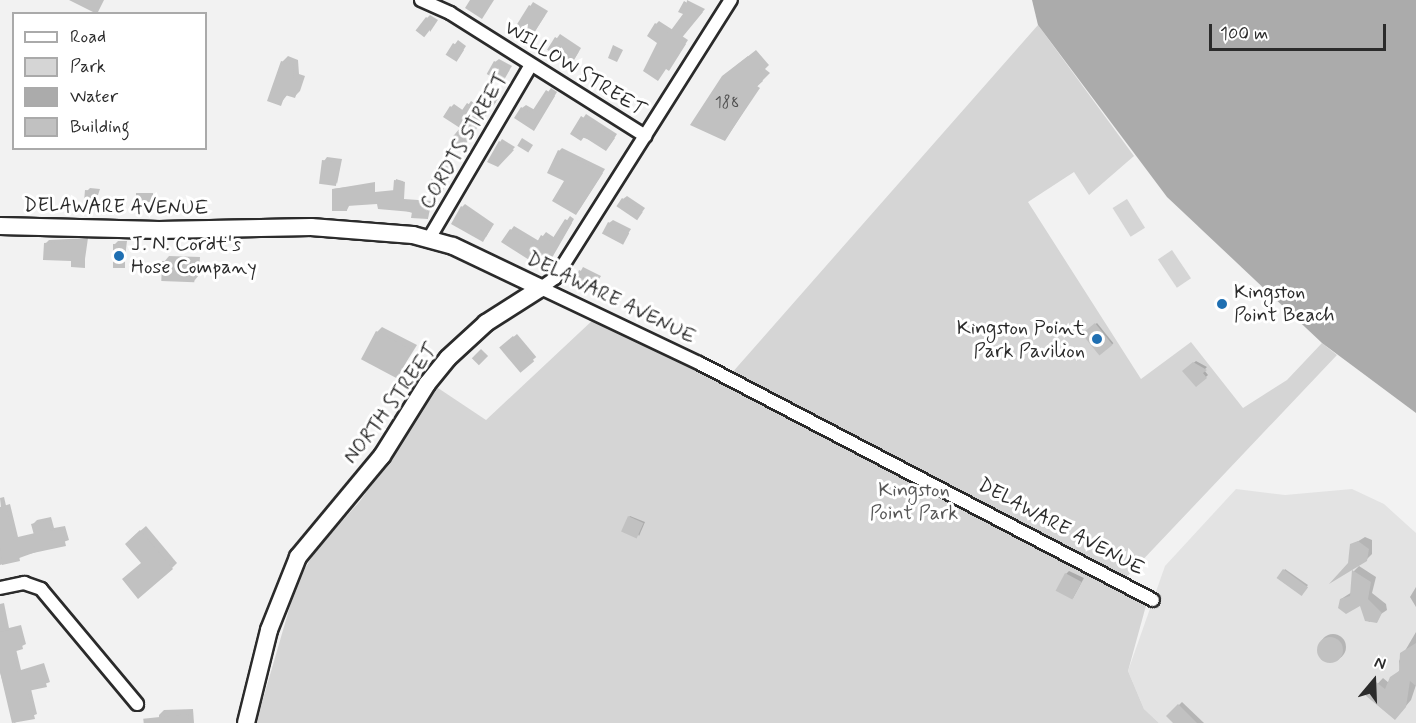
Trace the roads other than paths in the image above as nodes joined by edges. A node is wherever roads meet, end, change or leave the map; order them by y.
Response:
1 (421, 0) edge
2 (731, 0) edge
3 (531, 65) junction
4 (645, 136) junction
5 (0, 226) edge
6 (430, 237) junction
7 (541, 288) junction
8 (0, 588) edge
9 (1153, 600) dead end
10 (137, 704) dead end
11 (246, 723) edge

1 - 3 street, WILLOW STREET
2 - 4 street, NORTH STREET
3 - 4 street, WILLOW STREET
3 - 6 street, CORDTS STREET
4 - 7 street, NORTH STREET
5 - 6 street, DELAWARE AVENUE
6 - 7 street, DELAWARE AVENUE
7 - 9 street, DELAWARE AVENUE
7 - 11 street, NORTH STREET
8 - 10 street

